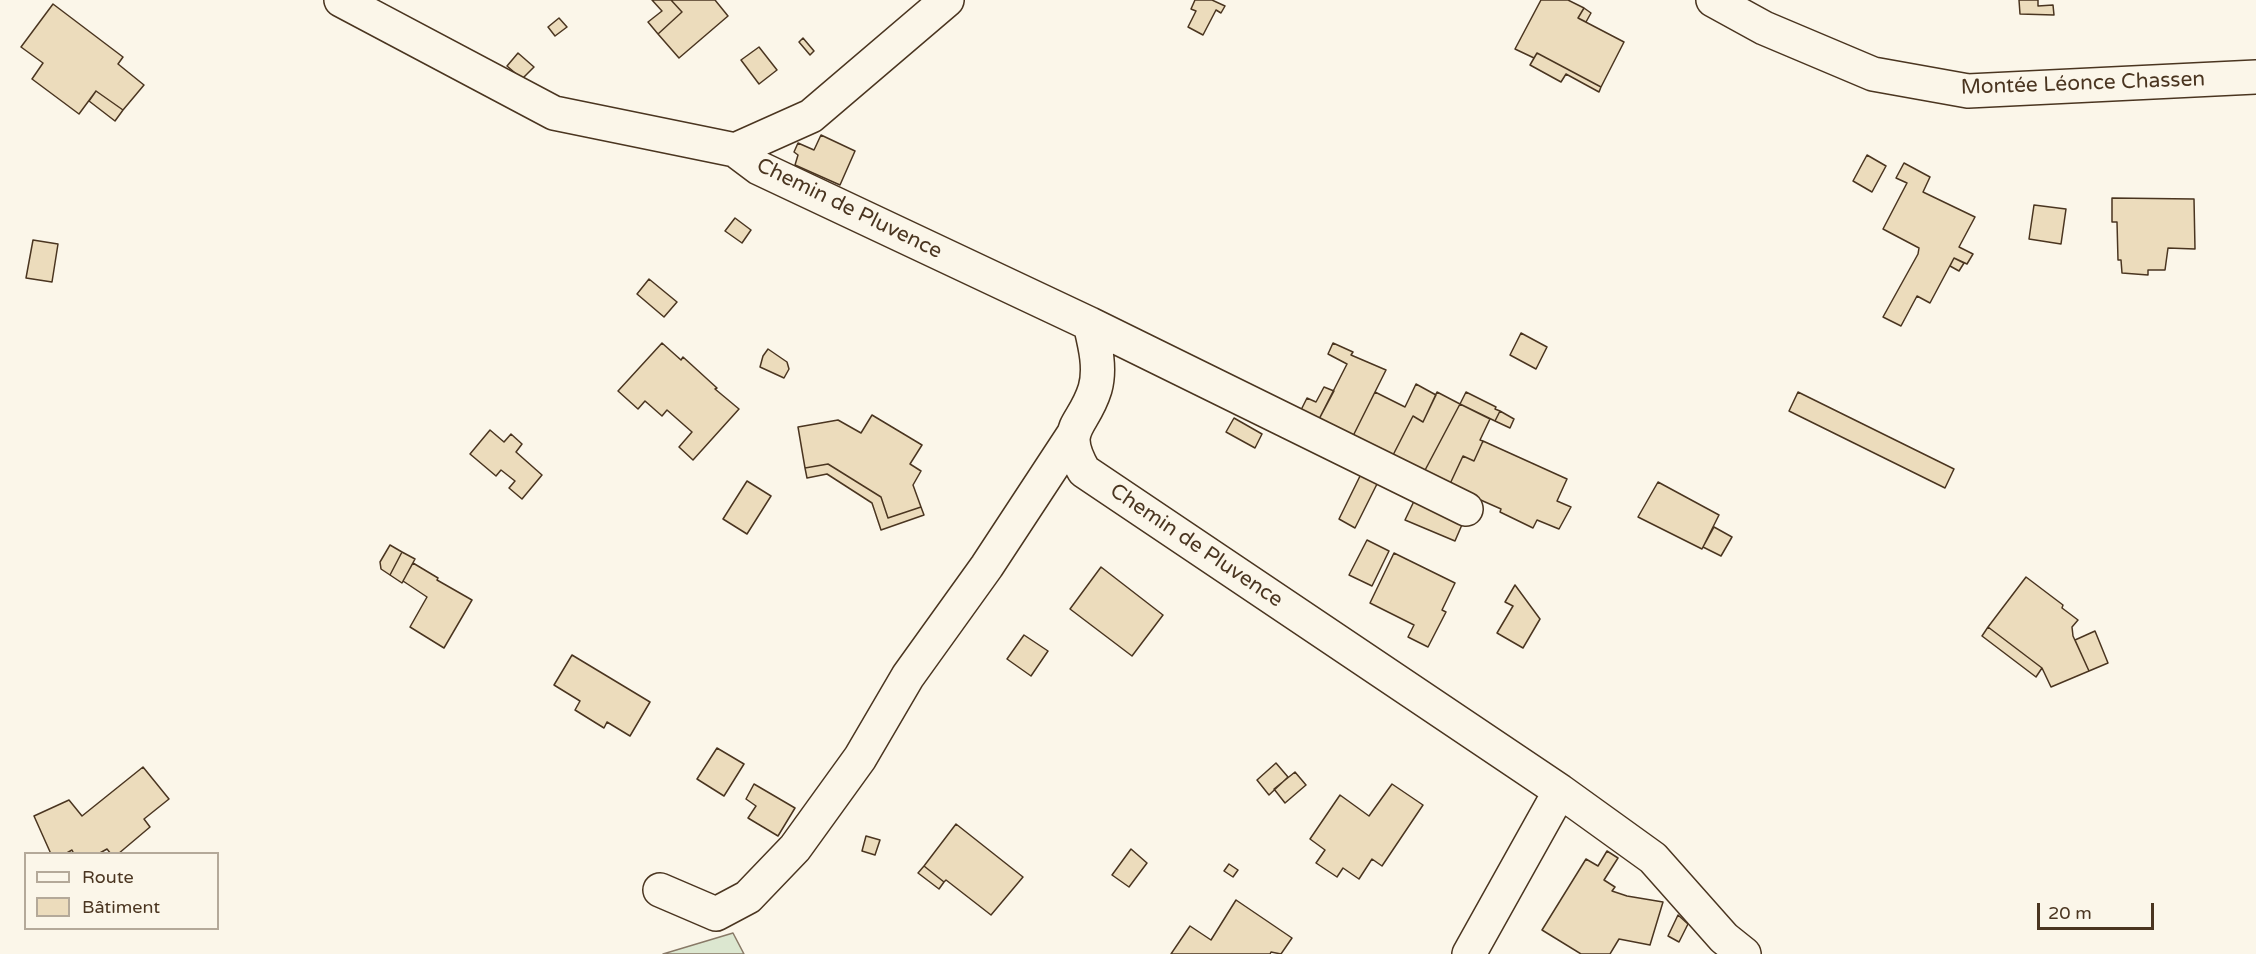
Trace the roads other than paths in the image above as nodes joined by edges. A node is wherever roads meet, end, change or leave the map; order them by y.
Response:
1 (341, 0) edge
2 (947, 0) edge
3 (1713, 0) edge
4 (2256, 77) edge
5 (735, 150) junction
6 (1090, 324) junction
7 (1072, 435) junction
8 (1466, 509) dead end
9 (1560, 791) junction
10 (660, 890) dead end
11 (1468, 954) edge
12 (1744, 954) edge

1 - 5 street
2 - 5 street
3 - 4 street, Montée Léonce Chassen
5 - 6 street, Chemin de Pluvence
6 - 7 street
6 - 8 street, Chemin de Pluvence
7 - 9 street, Chemin de Pluvence
7 - 10 street
9 - 11 street
9 - 12 street, Chemin de Pluvence

